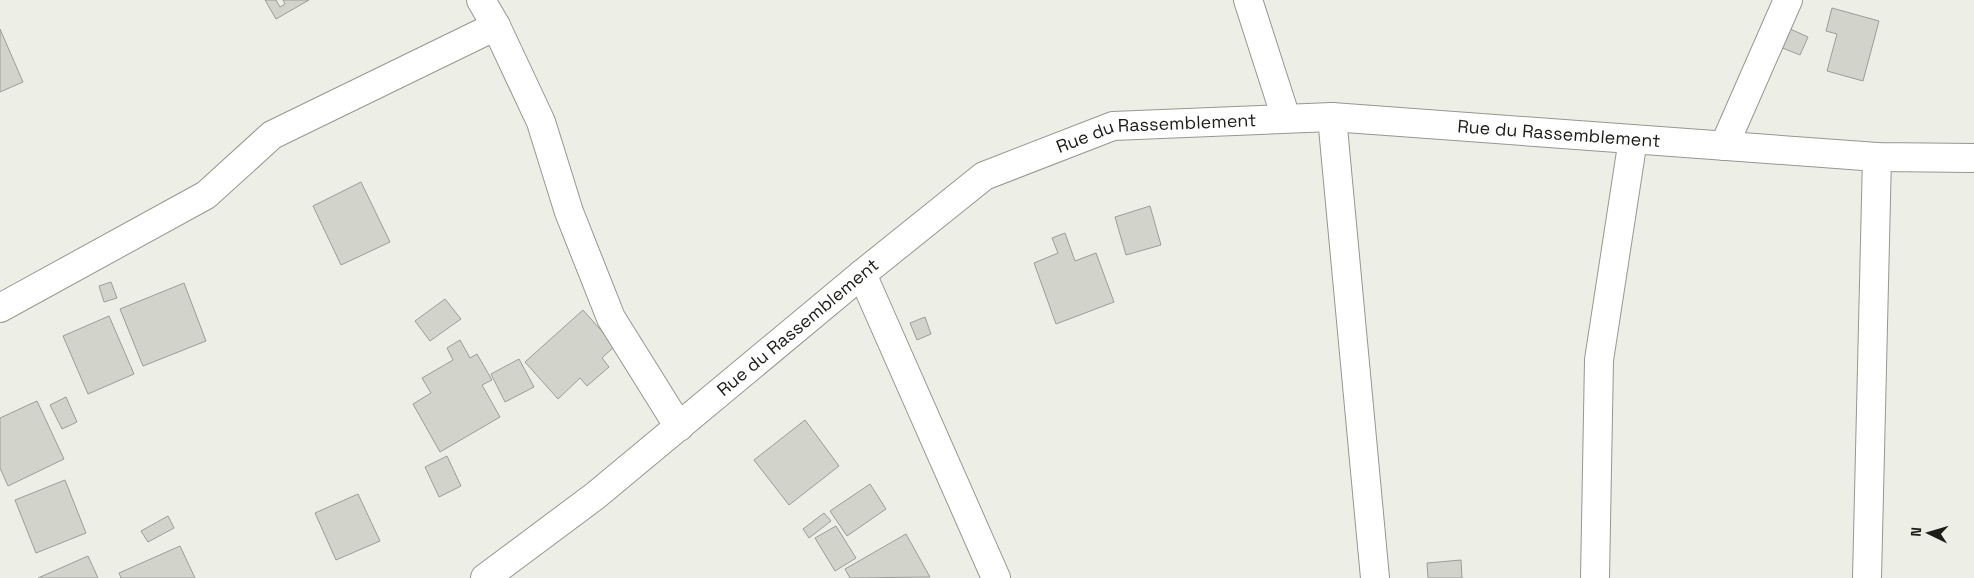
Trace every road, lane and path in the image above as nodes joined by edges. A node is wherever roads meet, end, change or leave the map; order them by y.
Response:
1 (481, 0) edge
2 (1248, 0) edge
3 (1788, 0) edge
4 (496, 26) junction
5 (1332, 117) junction
6 (1286, 118) junction
7 (1633, 140) junction
8 (1724, 146) junction
9 (1877, 157) junction
10 (1974, 158) edge
11 (862, 274) junction
12 (0, 308) edge
13 (678, 427) junction
14 (498, 574) edge
15 (996, 578) edge
16 (1375, 578) edge
17 (1595, 578) edge
18 (1866, 578) edge

1 - 4 street
2 - 6 street
3 - 8 street
4 - 12 street
4 - 13 street
5 - 6 street, Rue du Rassemblement
5 - 7 street, Rue du Rassemblement
5 - 16 street
6 - 11 street, Rue du Rassemblement
7 - 8 street, Rue du Rassemblement
7 - 17 street
8 - 9 street, Rue du Rassemblement
9 - 10 street, Rue du Rassemblement
9 - 18 street
11 - 13 street, Rue du Rassemblement
11 - 15 street
13 - 14 street, Rue du Rassemblement

